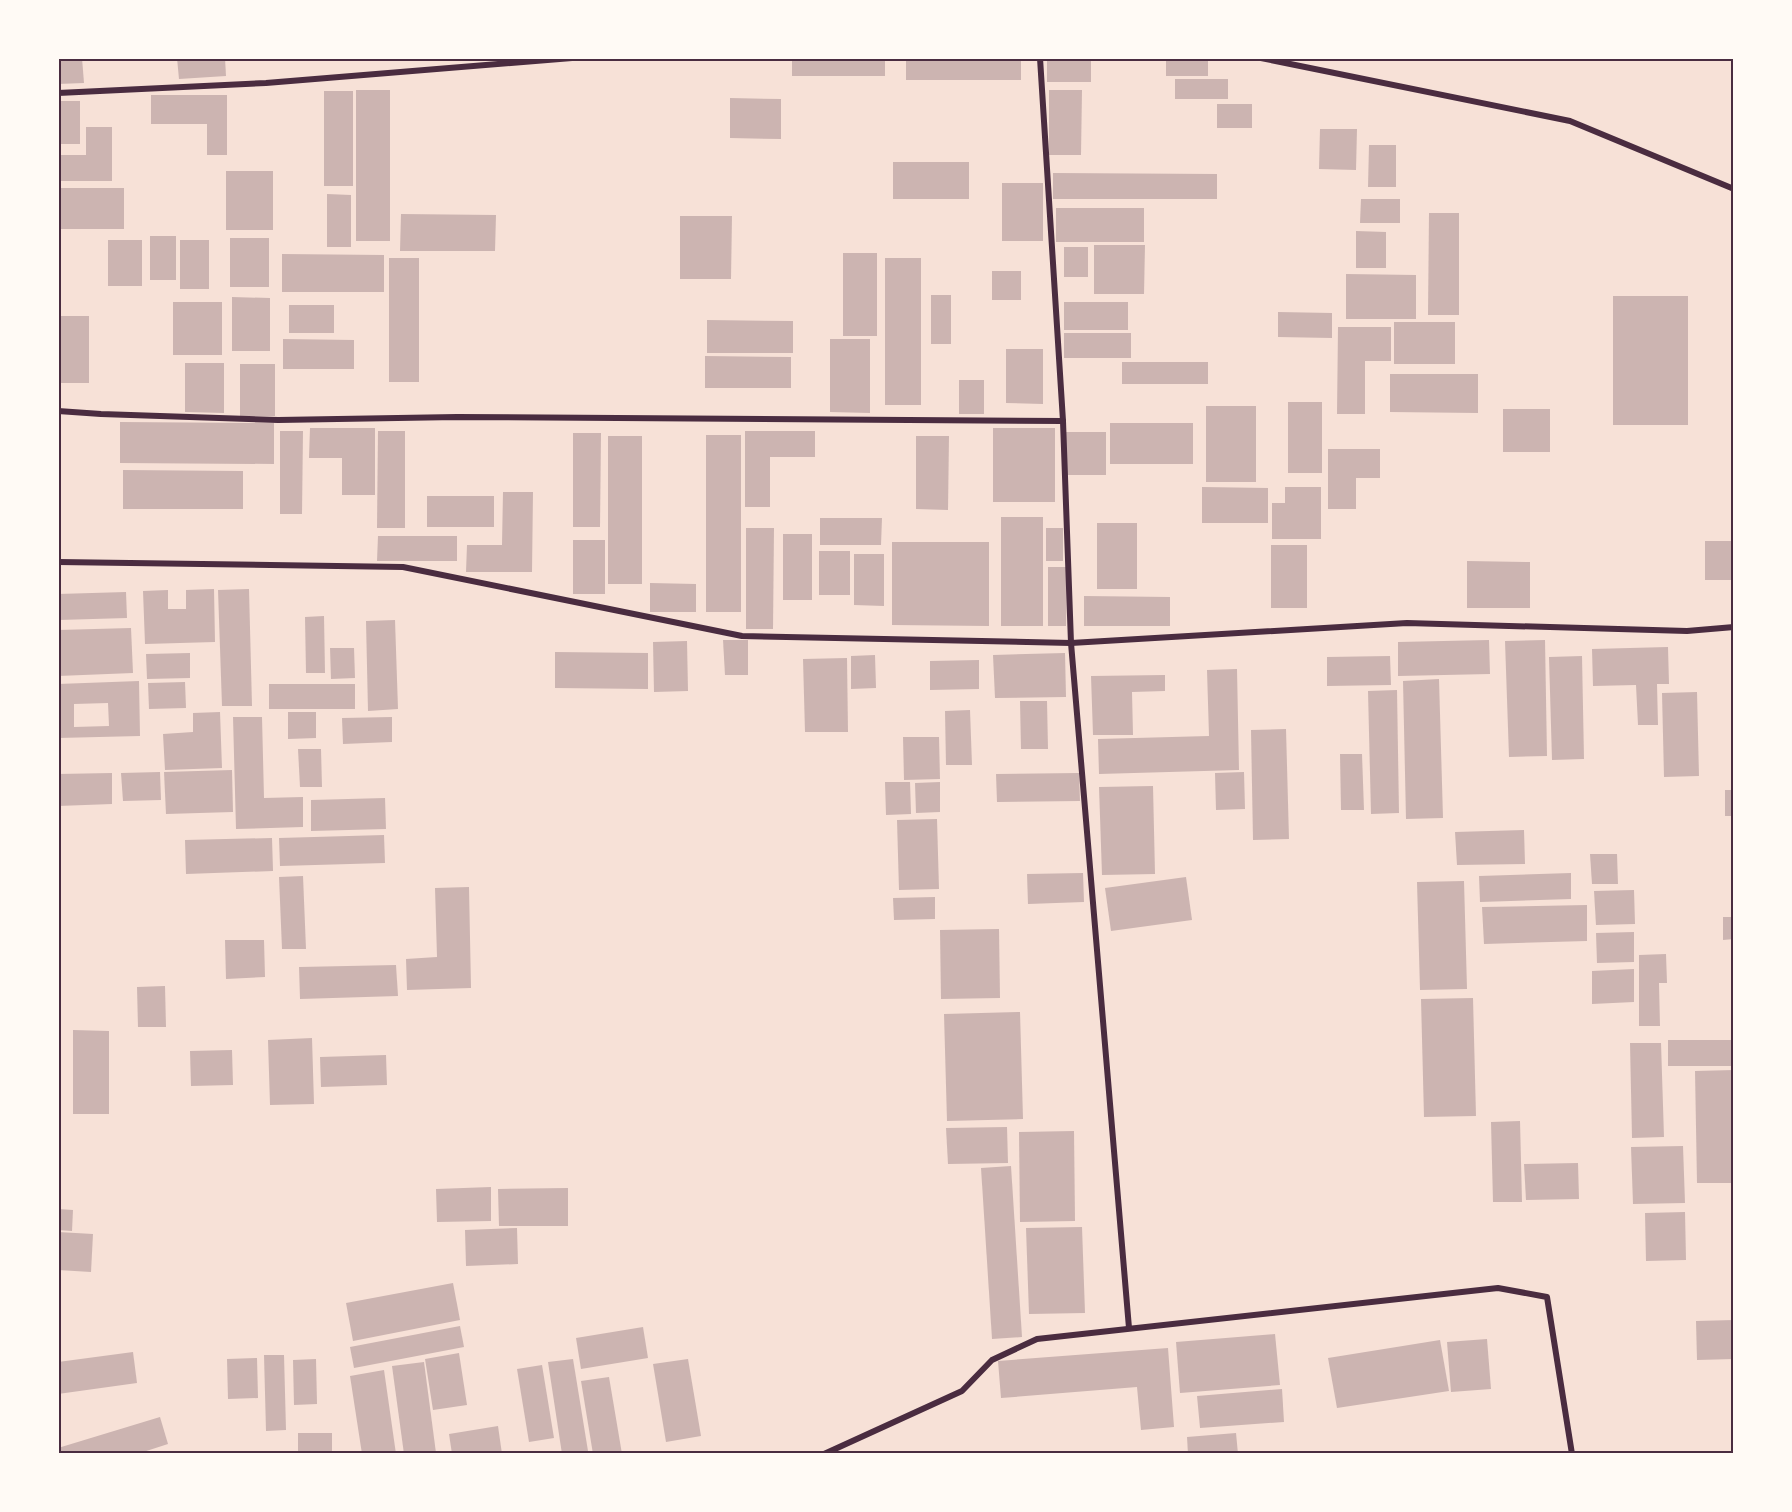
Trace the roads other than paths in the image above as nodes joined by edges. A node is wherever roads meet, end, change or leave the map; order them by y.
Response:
1 (572, 58) edge
2 (1040, 58) edge
3 (1261, 58) edge
4 (58, 93) edge
5 (1734, 189) edge
6 (58, 411) edge
7 (1063, 421) junction
8 (58, 562) edge
9 (1734, 627) edge
10 (1071, 643) junction
11 (1129, 1328) junction
12 (824, 1454) edge
13 (1572, 1454) edge

1 - 4 street
2 - 7 street
3 - 5 street
6 - 7 street
7 - 10 street
8 - 10 street
9 - 10 street
10 - 11 street
11 - 12 street
11 - 13 street

